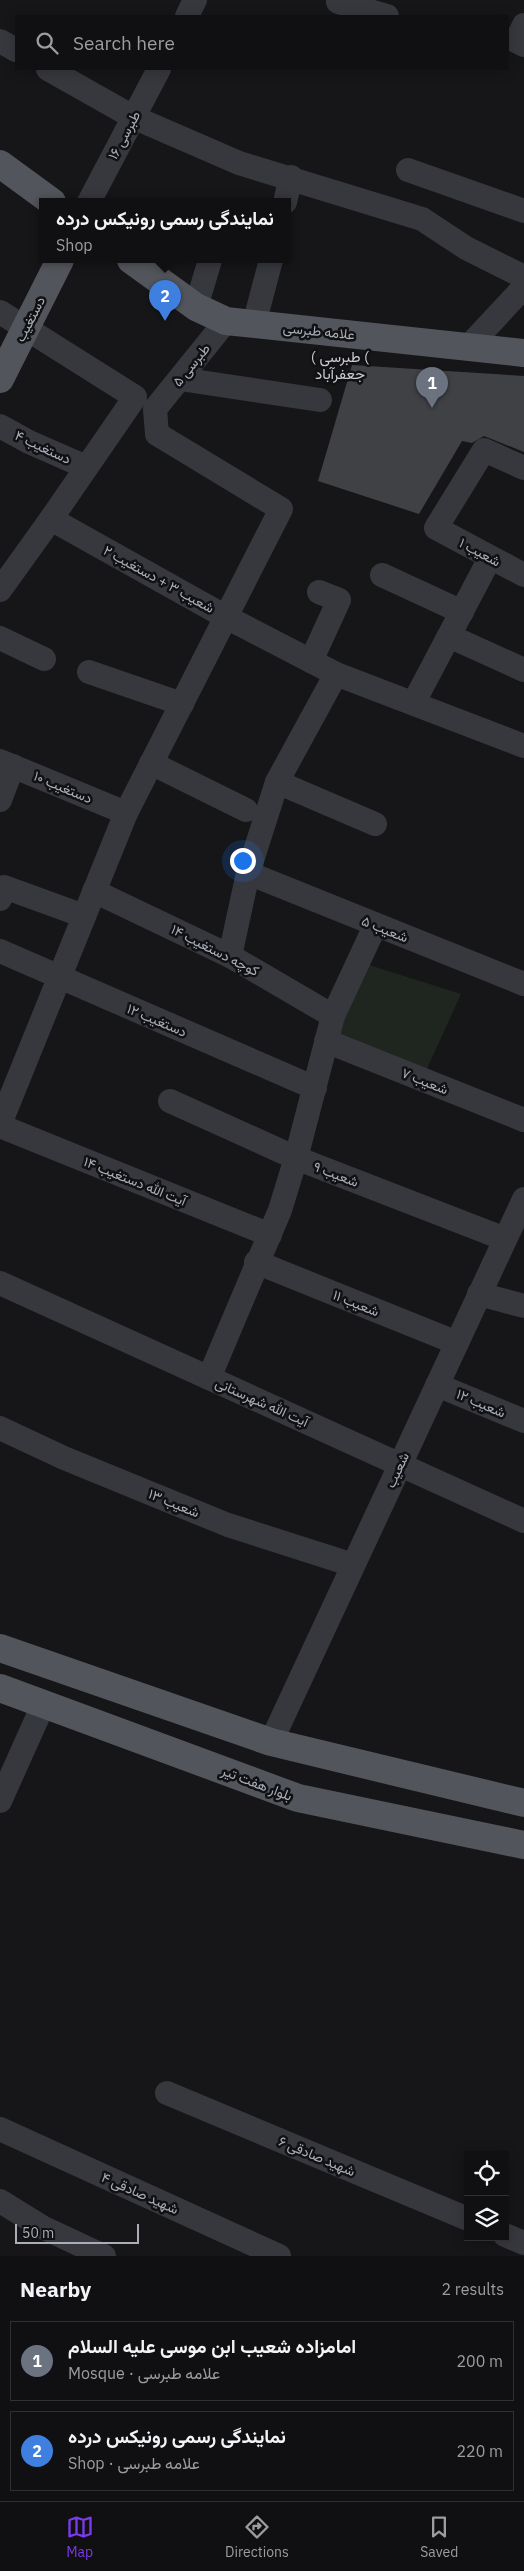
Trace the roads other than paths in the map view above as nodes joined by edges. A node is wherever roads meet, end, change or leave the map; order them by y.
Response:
1 (195, 0) edge
2 (336, 6) edge
3 (188, 15) edge
4 (382, 15) edge
5 (524, 25) edge
6 (0, 41) edge
7 (524, 45) edge
8 (15, 49) edge
9 (50, 70) edge
10 (158, 70) edge
11 (133, 117) junction
12 (0, 164) edge
13 (408, 170) dead end
14 (292, 177) junction
15 (47, 198) edge
16 (91, 198) edge
17 (286, 198) edge
18 (524, 212) edge
19 (58, 263) edge
20 (135, 263) edge
21 (209, 263) edge
22 (269, 263) edge
23 (524, 277) edge
24 (524, 287) edge
25 (196, 307) junction
26 (0, 312) edge
27 (226, 321) junction
28 (254, 324) junction
29 (26, 327) junction
30 (470, 345) junction
31 (524, 353) edge
32 (0, 378) edge
33 (180, 379) junction
34 (135, 397) junction
35 (320, 400) dead end
36 (155, 409) junction
37 (0, 426) edge
38 (86, 466) junction
39 (524, 468) edge
40 (50, 518) junction
41 (490, 558) junction
42 (382, 574) dead end
43 (524, 575) edge
44 (0, 590) edge
45 (319, 592) dead end
46 (462, 612) junction
47 (226, 617) junction
48 (449, 636) junction
49 (0, 638) edge
50 (44, 659) dead end
51 (311, 661) junction
52 (524, 670) edge
53 (89, 672) dead end
54 (336, 674) junction
55 (414, 702) junction
56 (182, 704) junction
57 (524, 746) edge
58 (7, 763) edge
59 (151, 763) junction
60 (277, 782) junction
61 (0, 800) edge
62 (246, 810) dead end
63 (126, 814) junction
64 (375, 824) dead end
65 (248, 874) junction
66 (94, 891) junction
67 (0, 899) edge
68 (84, 916) junction
69 (376, 926) junction
70 (0, 951) edge
71 (230, 956) junction
72 (59, 978) junction
73 (524, 984) edge
74 (333, 1016) junction
75 (326, 1041) junction
76 (315, 1088) junction
77 (170, 1101) dead end
78 (524, 1120) edge
79 (0, 1125) edge
80 (296, 1158) junction
81 (524, 1198) edge
82 (270, 1235) junction
83 (505, 1239) junction
84 (256, 1262) junction
85 (0, 1283) edge
86 (479, 1294) junction
87 (524, 1306) edge
88 (456, 1343) junction
89 (209, 1378) junction
90 (437, 1385) junction
91 (524, 1421) edge
92 (0, 1428) edge
93 (400, 1464) junction
94 (524, 1521) edge
95 (353, 1566) junction
96 (0, 1648) edge
97 (0, 1688) edge
98 (44, 1703) junction
99 (271, 1742) junction
100 (2, 1790) edge
101 (524, 1803) edge
102 (524, 1845) edge
103 (167, 2093) dead end
104 (0, 2129) edge
105 (0, 2201) edge
106 (464, 2218) edge
107 (509, 2237) edge
108 (524, 2243) edge
109 (248, 2250) edge
110 (104, 2256) edge
111 (280, 2256) edge

1 - 3 street
2 - 4 street
5 - 7 street
6 - 8 street
9 - 11 street
10 - 11 street, طبرسی ۱۶
11 - 14 street
11 - 16 street, طبرسی ۱۶
12 - 15 main road
13 - 18 street
14 - 17 street
14 - 23 street
19 - 29 main road, دستغیب
20 - 25 main road, علامه طبرسی
21 - 25 street
22 - 28 street
24 - 30 street
25 - 27 main road, علامه طبرسی
26 - 29 street
27 - 28 main road, علامه طبرسی
27 - 33 street, طبرسی ۵
28 - 30 main road, علامه طبرسی
29 - 32 main road, دستغیب
29 - 34 street
30 - 31 main road, علامه طبرسی
33 - 35 street
33 - 36 street, طبرسی ۵
34 - 36 street
34 - 38 street
36 - 47 street
37 - 38 street, دستغیب ۴
38 - 40 street
39 - 41 street, شعیب ۱
40 - 44 street
40 - 47 street, شعیب ۳ + دستغیب ۲
41 - 43 street, شعیب ۱
41 - 46 street
42 - 46 street
45 - 51 street
46 - 48 street
47 - 51 street, شعیب ۳ + دستغیب ۲
47 - 56 street
48 - 52 street
48 - 55 street
49 - 50 street
51 - 54 street, شعیب ۳ + دستغیب ۲
53 - 56 street
54 - 55 street, شعیب ۳ + دستغیب ۲
54 - 60 street
55 - 57 street, شعیب ۳ + دستغیب ۲
56 - 59 street
58 - 61 street
58 - 63 street, دستغیب ۱۰
59 - 62 street
59 - 63 street
60 - 64 street
60 - 65 street
63 - 66 street
65 - 69 street, شعیب ۵
65 - 71 street
66 - 68 street
66 - 71 street, کوچه دستغیب ۱۴
67 - 68 street
68 - 72 street
69 - 73 street, شعیب ۵
69 - 74 street
70 - 72 street, دستغیب ۱۲
71 - 74 street, کوچه دستغیب ۱۴
72 - 76 street, دستغیب ۱۲
72 - 79 street
74 - 75 street
75 - 76 street
75 - 78 street, شعیب ۷
76 - 80 street
77 - 80 street, شعیب ۹
79 - 82 street, آیت الله دستغیب ۱۴
80 - 82 street
80 - 83 street, شعیب ۹
81 - 83 street, شعیب
82 - 84 street
83 - 86 street, شعیب
84 - 88 street, شعیب ۱۱
84 - 89 street
85 - 89 street, آیت الله شهرستانی
86 - 87 street
86 - 88 street, شعیب
88 - 90 street, شعیب
89 - 93 street, آیت الله شهرستانی
90 - 91 street, شعیب ۱۲
90 - 93 street, شعیب
92 - 95 street, شعیب ۱۳
93 - 94 street, آیت الله شهرستانی
93 - 95 street, شعیب
95 - 99 street, شعیب
96 - 99 main road
97 - 98 main road, بلوار هفت تیر
98 - 100 street
98 - 102 main road, بلوار هفت تیر
99 - 101 main road
103 - 106 street, شهید صادقی ۶
104 - 109 street, شهید صادقی ۴
105 - 110 street
107 - 108 street
109 - 111 street, شهید صادقی ۴

